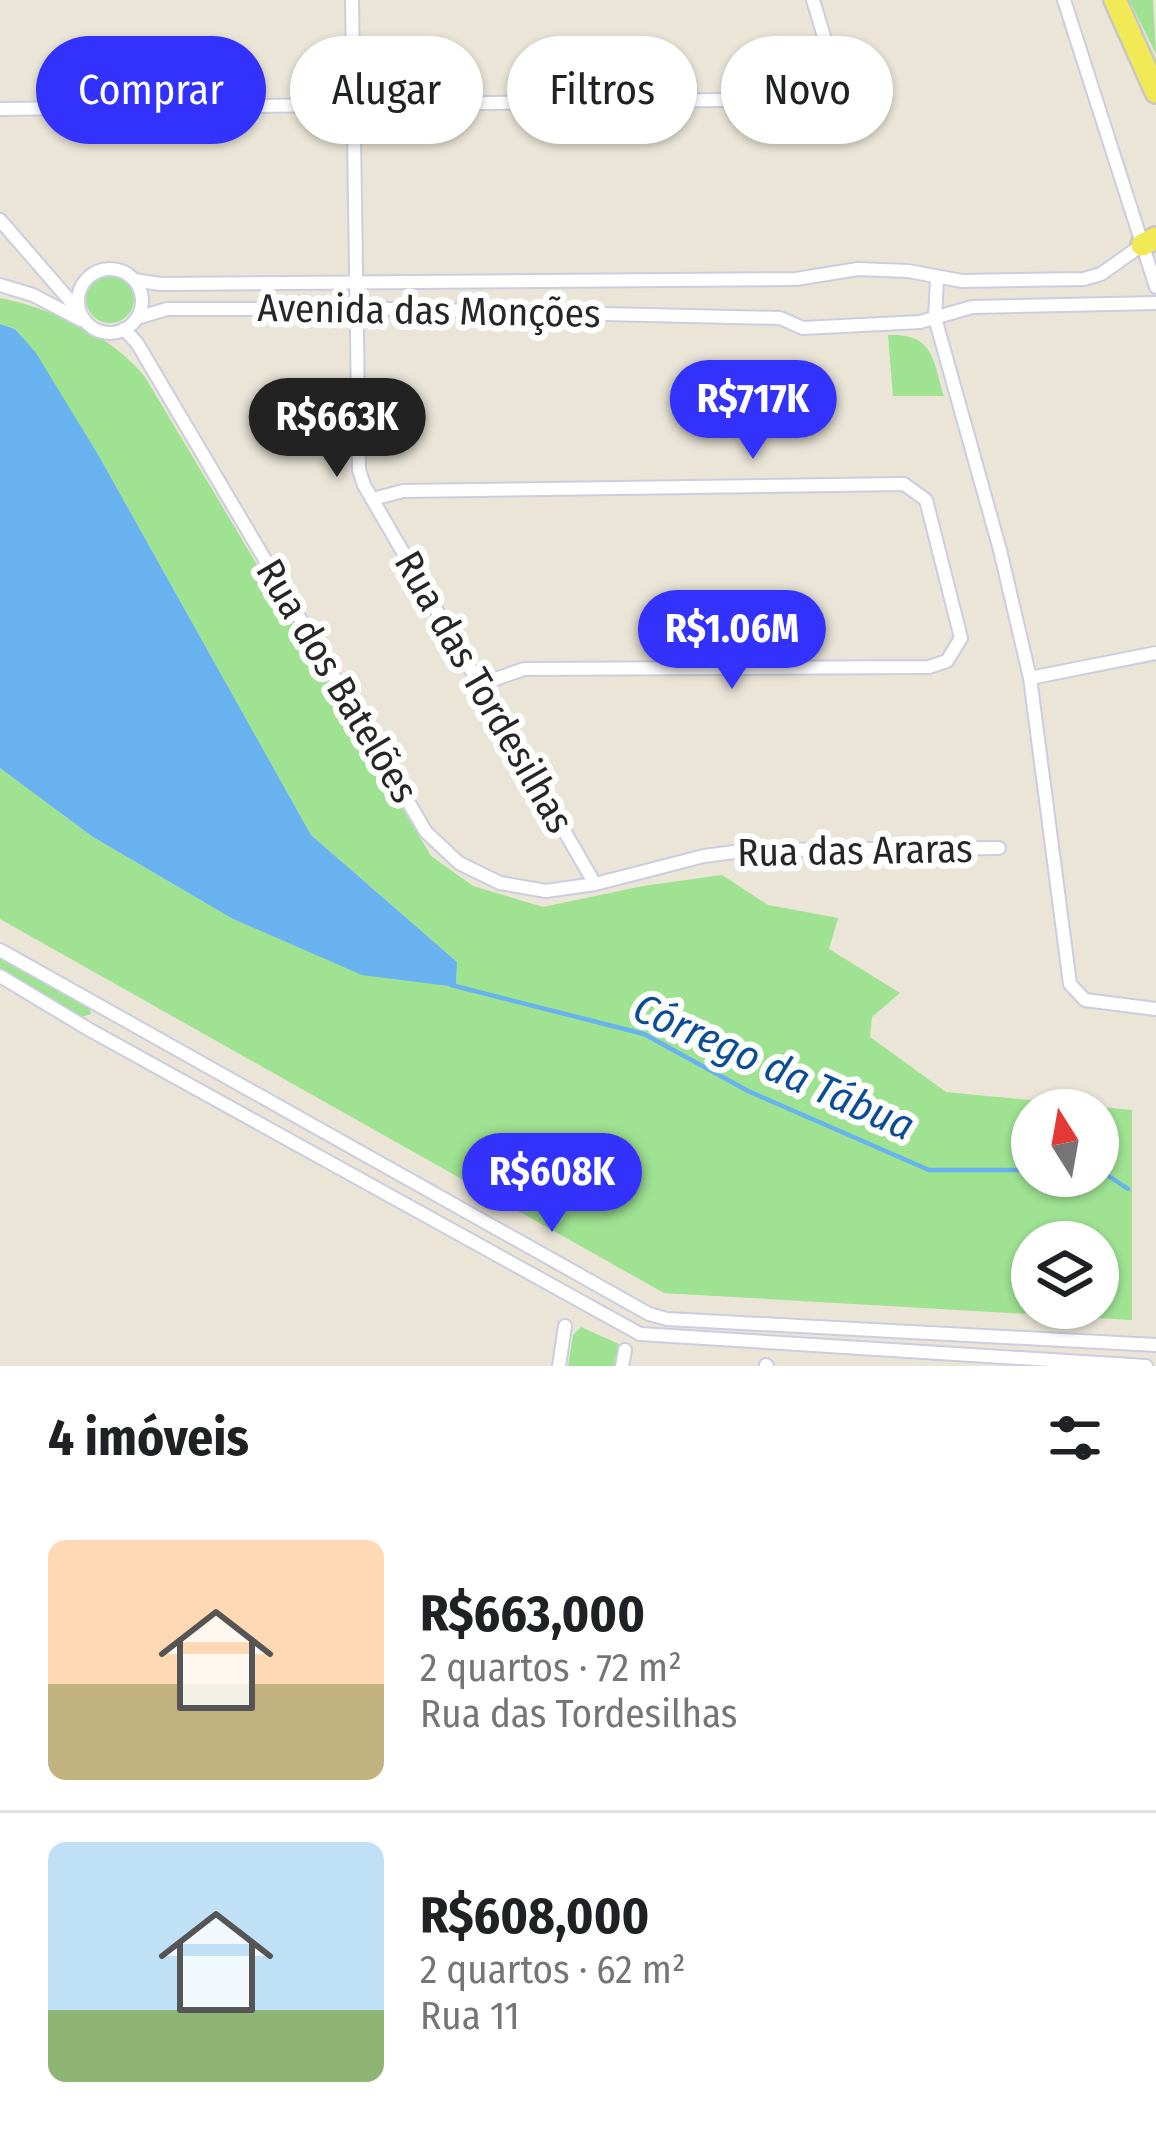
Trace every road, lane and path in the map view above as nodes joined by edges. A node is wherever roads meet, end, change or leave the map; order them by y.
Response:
1 (352, 0) edge
2 (813, 0) edge
3 (1064, 0) edge
4 (1115, 0) edge
5 (353, 36) edge
6 (1156, 92) edge
7 (483, 103) edge
8 (290, 106) edge
9 (0, 109) edge
10 (356, 144) edge
11 (0, 220) edge
12 (1149, 242) edge
13 (937, 278) junction
14 (134, 280) junction
15 (84, 283) junction
16 (355, 283) junction
17 (0, 285) edge
18 (60, 287) junction
19 (1156, 287) edge
20 (33, 295) junction
21 (1156, 303) edge
22 (356, 309) junction
23 (136, 318) junction
24 (935, 318) junction
25 (85, 320) junction
26 (124, 329) junction
27 (373, 500) junction
28 (1156, 653) edge
29 (1030, 678) junction
30 (481, 683) junction
31 (999, 848) dead end
32 (500, 883) joint
33 (595, 884) junction
34 (0, 950) edge
35 (0, 976) edge
36 (1156, 1009) edge
37 (104, 1010) junction
38 (90, 1030) junction
39 (764, 1323) junction
40 (565, 1326) dead end
41 (762, 1342) junction
42 (1140, 1344) junction
43 (1156, 1345) edge
44 (625, 1350) dead end
45 (559, 1366) edge
46 (622, 1366) edge
47 (1141, 1366) edge

1 - 5 street, Rua das Tordesilhas
2 - 7 street
3 - 12 street
4 - 6 main road
8 - 9 street
10 - 16 street, Rua das Tordesilhas
11 - 18 street
12 - 13 street, Avenida das Monções
12 - 19 street
13 - 16 street, Avenida das Monções
13 - 24 street
14 - 15 street
14 - 16 street, Avenida das Monções
14 - 23 street
15 - 18 street
15 - 25 street
16 - 22 street, Rua das Tordesilhas
17 - 20 street
18 - 20 street
18 - 25 street
20 - 25 street
21 - 24 street, Avenida das Monções
22 - 23 street, Avenida das Monções
22 - 24 street, Avenida das Monções
22 - 27 street, Rua das Tordesilhas
23 - 26 street
24 - 29 street
25 - 26 street
26 - 32 street, Rua dos Batelões
27 - 30 street, Rua das Tordesilhas
27 - 30 street
28 - 29 street
29 - 36 street
30 - 33 street, Rua das Tordesilhas
31 - 33 street, Rua das Araras
32 - 33 street, Rua das Araras
34 - 37 street
35 - 38 street
37 - 38 street
37 - 39 street
38 - 41 street
39 - 41 street
39 - 42 street
40 - 45 street
41 - 47 street
42 - 43 street
42 - 47 street
44 - 46 street

